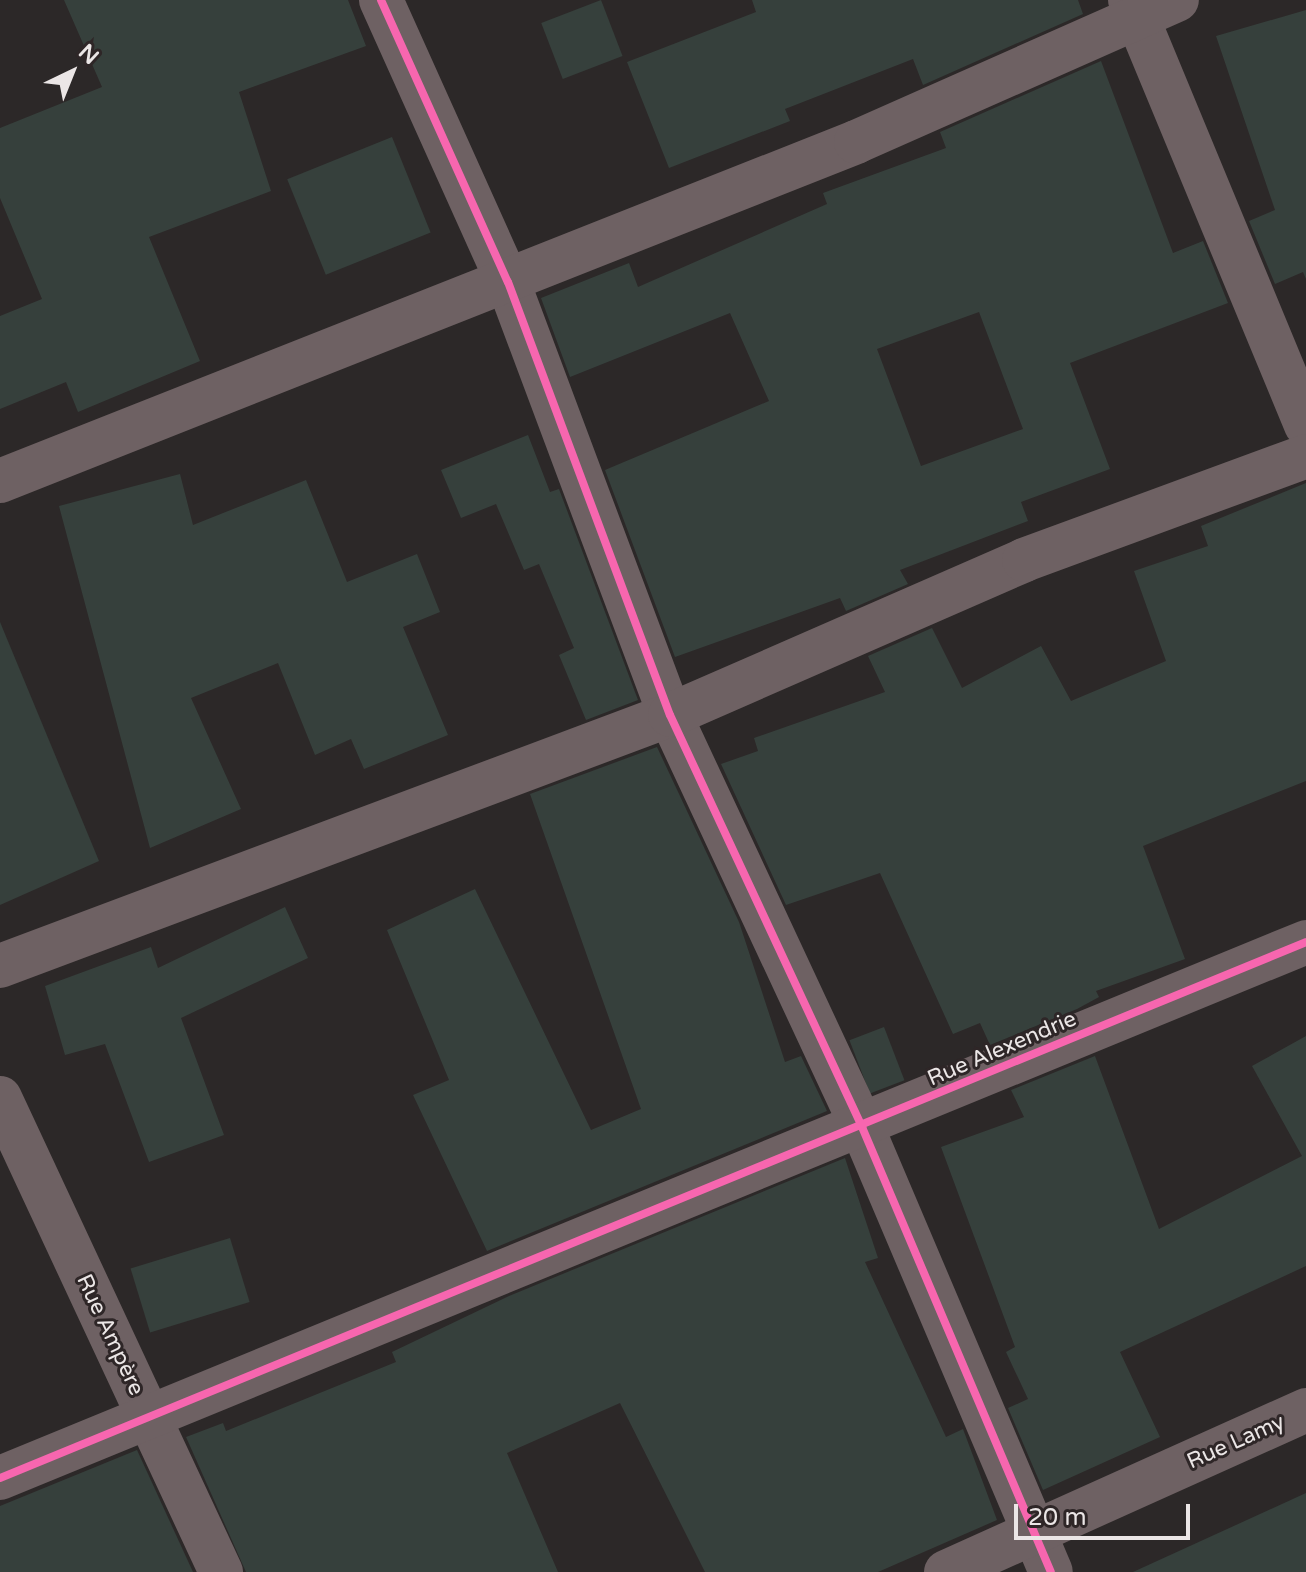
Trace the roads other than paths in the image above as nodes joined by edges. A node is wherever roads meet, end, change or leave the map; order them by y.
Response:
1 (381, 0) edge
2 (1177, 0) edge
3 (1133, 8) edge
4 (508, 282) junction
5 (1306, 425) edge
6 (1306, 456) edge
7 (0, 481) edge
8 (670, 715) junction
9 (1306, 942) edge
10 (0, 966) edge
11 (0, 1098) edge
12 (862, 1127) junction
13 (1306, 1410) edge
14 (149, 1421) junction
15 (0, 1478) edge
16 (1033, 1532) junction
17 (221, 1572) edge
18 (946, 1572) edge
19 (1051, 1572) edge

1 - 4 street
2 - 3 street
3 - 4 street
3 - 5 street
4 - 7 street
4 - 8 street
6 - 8 street
8 - 10 street
8 - 12 street
9 - 12 street, Rue Alexendrie
11 - 14 street, Rue Ampère
12 - 14 street, Rue Alexendrie
12 - 16 street
13 - 16 street, Rue Lamy
14 - 15 street, Rue Alexendrie
14 - 17 street, Rue Ampère
16 - 18 street, Rue Lamy
16 - 19 street

